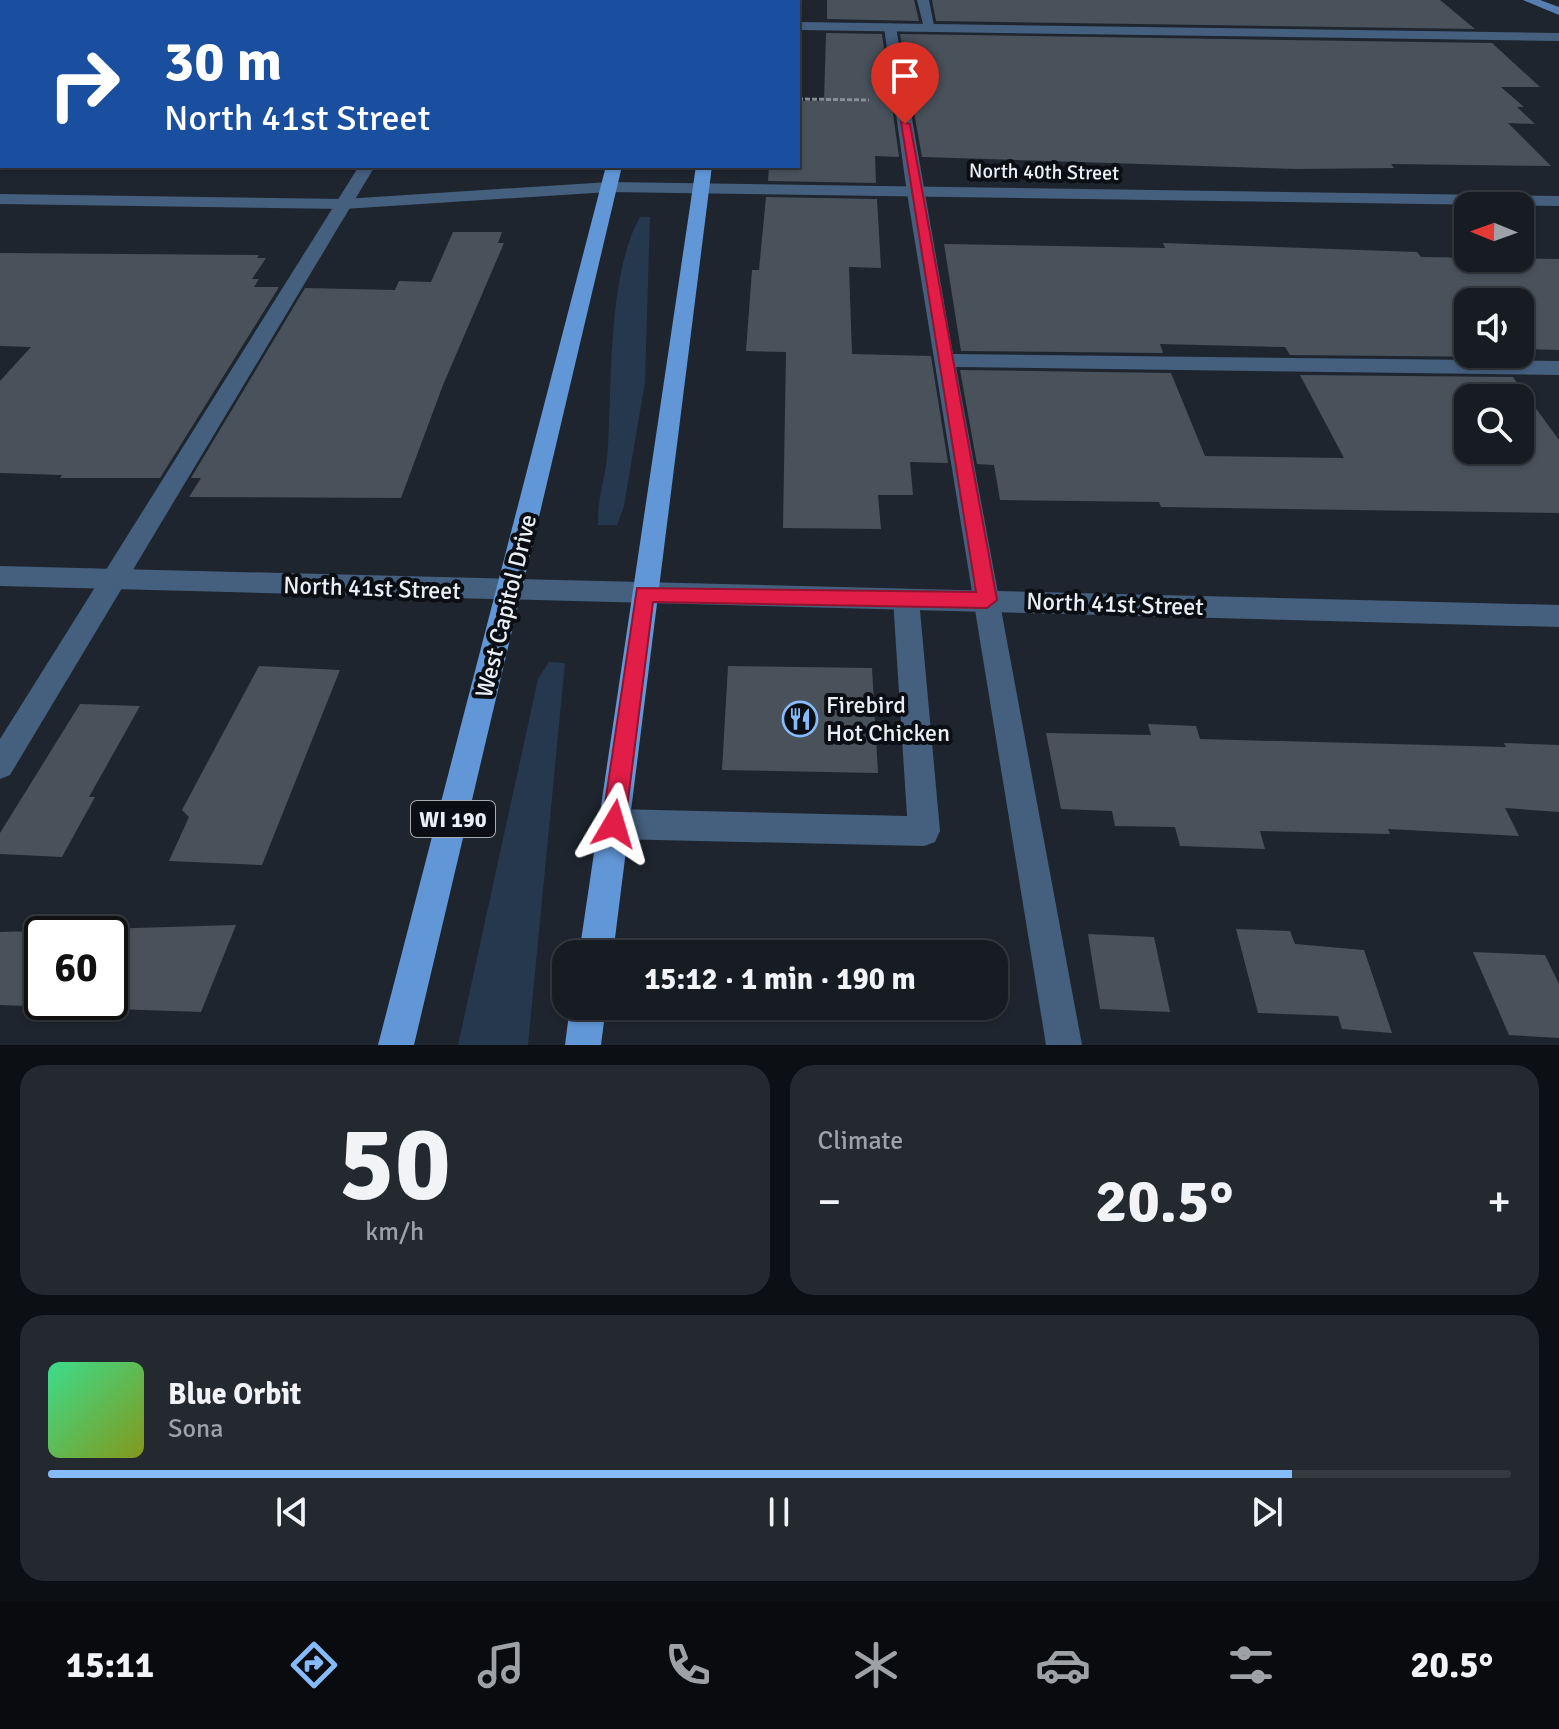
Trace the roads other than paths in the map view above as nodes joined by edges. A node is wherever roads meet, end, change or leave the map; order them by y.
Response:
1 (923, 0) edge
2 (1529, 0) edge
3 (1559, 11) edge
4 (800, 26) edge
5 (890, 27) junction
6 (930, 28) junction
7 (1559, 37) edge
8 (366, 168) edge
9 (614, 168) edge
10 (703, 177) edge
11 (609, 187) junction
12 (915, 193) junction
13 (0, 199) edge
14 (1559, 201) edge
15 (344, 204) junction
16 (944, 360) junction
17 (1559, 368) edge
18 (0, 576) edge
19 (115, 580) junction
20 (510, 592) junction
21 (644, 594) junction
22 (906, 599) junction
23 (987, 600) junction
24 (1559, 616) edge
25 (0, 765) edge
26 (614, 824) junction
27 (598, 940) edge
28 (586, 1020) edge
29 (396, 1045) edge
30 (583, 1045) edge
31 (1064, 1045) edge

1 - 6 street
2 - 3 street
4 - 5 street
5 - 6 street
5 - 12 street
6 - 7 street
8 - 15 street
9 - 11 main road, West Capitol Drive / WI 190
10 - 11 street, North 40th Street
10 - 12 street, North 40th Street
10 - 21 main road
11 - 15 street, North 40th Street
11 - 20 main road, West Capitol Drive / WI 190
12 - 14 street, North 40th Street
12 - 16 street
13 - 15 street, North 40th Street
15 - 19 street
16 - 17 street
16 - 23 street
18 - 19 street, North 41st Street
19 - 20 street, North 41st Street
19 - 25 street
20 - 21 street, North 41st Street
20 - 29 main road, West Capitol Drive / WI 190
21 - 22 street, North 41st Street
21 - 26 main road
22 - 23 street, North 41st Street
22 - 26 street
23 - 24 street, North 41st Street
23 - 31 street
26 - 27 main road
28 - 30 main road

